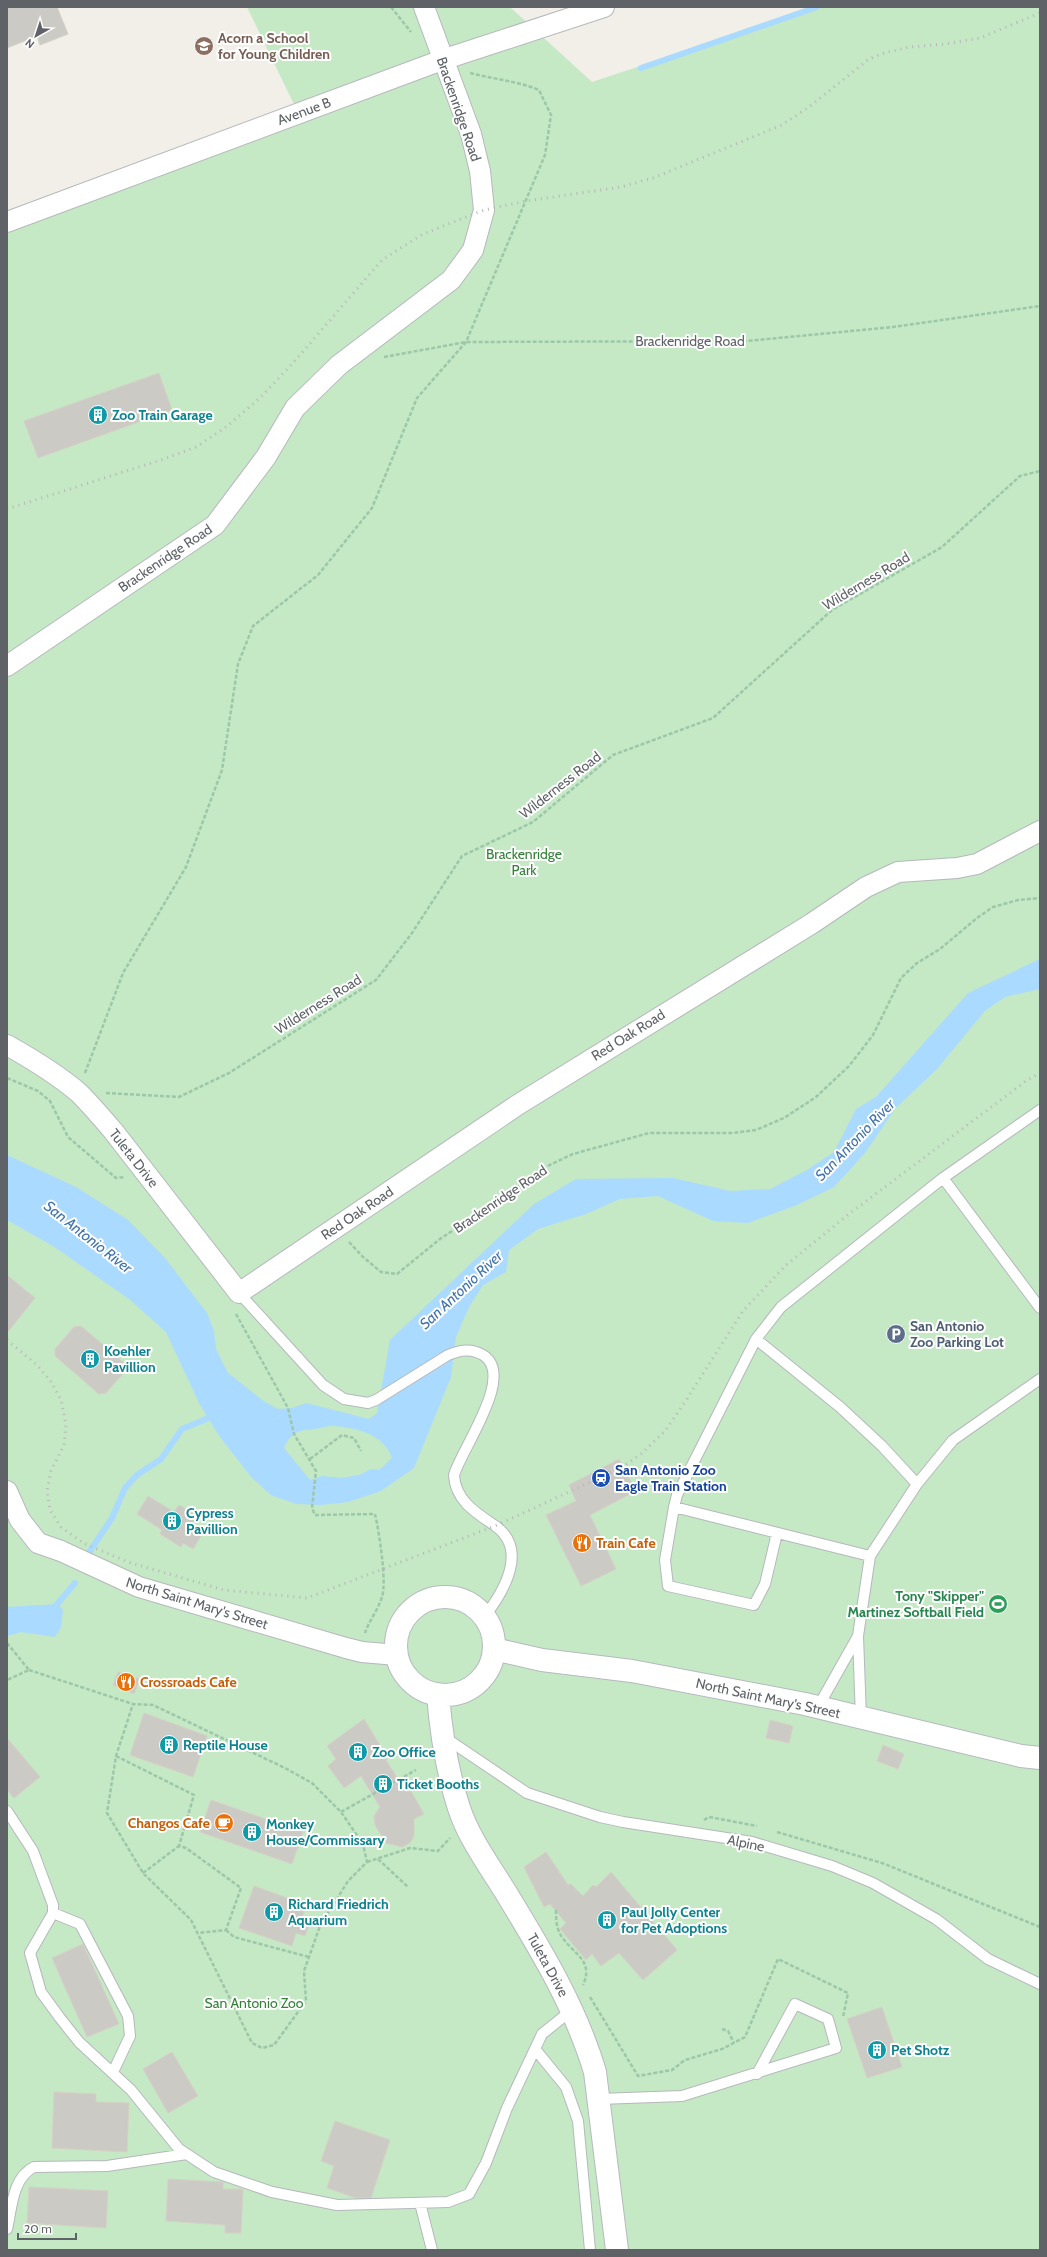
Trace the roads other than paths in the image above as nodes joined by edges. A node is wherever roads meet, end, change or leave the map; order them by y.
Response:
1 (424, 7) edge
2 (604, 7) edge
3 (442, 60) junction
4 (7, 222) edge
5 (7, 666) edge
6 (1040, 831) edge
7 (7, 1045) edge
8 (1040, 1110) edge
9 (943, 1178) junction
10 (243, 1298) junction
11 (1040, 1308) edge
12 (756, 1339) junction
13 (1040, 1378) edge
14 (917, 1484) junction
15 (7, 1491) edge
16 (674, 1508) junction
17 (776, 1533) junction
18 (870, 1556) junction
19 (484, 1617) junction
20 (858, 1636) junction
21 (494, 1649) junction
22 (397, 1654) junction
23 (438, 1695) junction
24 (818, 1706) junction
25 (861, 1718) junction
26 (441, 1734) junction
27 (1040, 1758) edge
28 (7, 1810) edge
29 (53, 1913) junction
30 (1040, 1984) edge
31 (572, 2010) junction
32 (535, 2049) junction
33 (113, 2072) junction
34 (757, 2074) junction
35 (599, 2099) junction
36 (187, 2154) junction
37 (420, 2203) junction
38 (7, 2229) edge
39 (432, 2250) edge
40 (590, 2250) edge
41 (617, 2250) edge

1 - 3 street, Brackenridge Road
2 - 3 street, Avenue B
3 - 4 street, Avenue B
3 - 5 street, Brackenridge Road
6 - 10 street, Red Oak Road
7 - 10 street, Tuleta Drive
8 - 9 lane
9 - 11 lane
9 - 12 lane
10 - 19 lane
12 - 14 lane
12 - 16 lane
13 - 14 lane
14 - 18 lane
15 - 22 street, North Saint Mary's Street
16 - 17 lane
16 - 17 lane
17 - 18 lane
18 - 20 lane
19 - 21 street
19 - 22 street
20 - 24 lane
20 - 25 lane
21 - 23 street
21 - 24 street, North Saint Mary's Street
22 - 23 street
23 - 26 street, Tuleta Drive
24 - 25 street, North Saint Mary's Street
25 - 27 street, North Saint Mary's Street
26 - 30 lane, Alpine
26 - 31 street, Tuleta Drive
28 - 29 lane
29 - 33 lane
29 - 33 lane
31 - 32 lane
31 - 35 street, Tuleta Drive
32 - 37 lane
32 - 40 lane
33 - 36 lane
34 - 34 lane
34 - 35 lane
35 - 41 street, Tuleta Drive
36 - 37 lane
36 - 38 lane
37 - 39 lane

